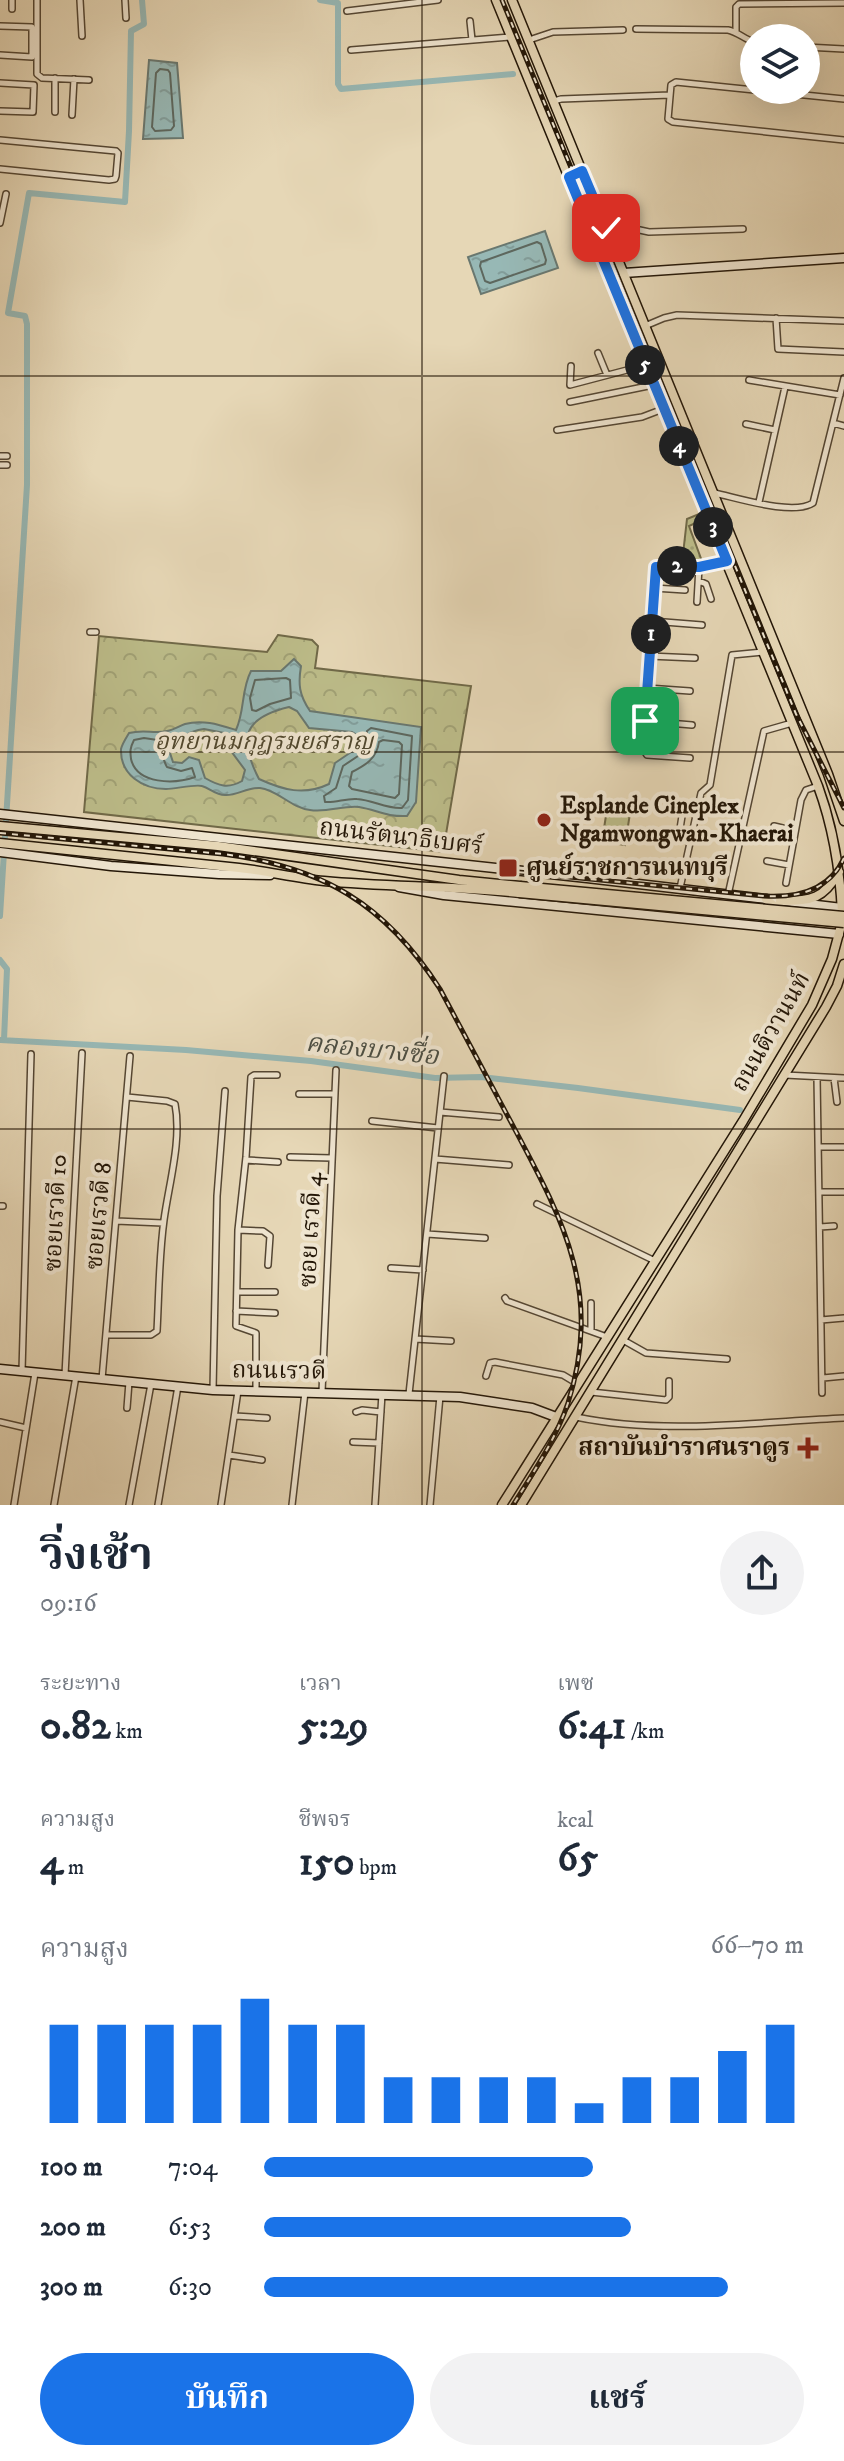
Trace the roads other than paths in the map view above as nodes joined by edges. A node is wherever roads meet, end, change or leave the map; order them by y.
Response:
1 (12, 0) edge
2 (37, 0) edge
3 (80, 0) edge
4 (125, 0) edge
5 (438, 0) edge
6 (496, 0) edge
7 (512, 0) edge
8 (844, 3) edge
9 (12, 9) dead end
10 (347, 11) dead end
11 (126, 18) dead end
12 (470, 21) dead end
13 (0, 26) edge
14 (636, 29) dead end
15 (623, 30) dead end
16 (736, 32) junction
17 (82, 36) dead end
18 (740, 36) edge
19 (510, 37) junction
20 (472, 40) junction
21 (528, 40) junction
22 (820, 48) edge
23 (844, 49) edge
24 (351, 50) dead end
25 (0, 55) edge
26 (55, 78) junction
27 (74, 79) junction
28 (89, 80) dead end
29 (0, 83) edge
30 (670, 95) junction
31 (844, 99) edge
32 (554, 101) junction
33 (0, 111) edge
34 (55, 112) dead end
35 (72, 115) dead end
36 (0, 140) edge
37 (844, 140) edge
38 (0, 169) edge
39 (582, 171) junction
40 (569, 177) junction
41 (6, 194) dead end
42 (0, 223) edge
43 (606, 228) junction
44 (743, 229) dead end
45 (844, 258) edge
46 (624, 273) junction
47 (776, 318) junction
48 (844, 321) edge
49 (645, 326) junction
50 (844, 352) edge
51 (598, 353) dead end
52 (646, 365) junction
53 (571, 366) dead end
54 (607, 375) junction
55 (844, 378) edge
56 (749, 380) dead end
57 (569, 385) junction
58 (654, 385) junction
59 (785, 387) junction
60 (568, 395) dead end
61 (840, 395) junction
62 (570, 402) dead end
63 (663, 409) junction
64 (833, 423) junction
65 (746, 424) dead end
66 (844, 426) edge
67 (557, 430) dead end
68 (775, 430) junction
69 (714, 493) junction
70 (759, 502) junction
71 (727, 561) junction
72 (699, 567) junction
73 (699, 581) junction
74 (654, 588) junction
75 (685, 590) dead end
76 (711, 599) dead end
77 (697, 602) dead end
78 (652, 621) junction
79 (702, 625) dead end
80 (763, 652) junction
81 (649, 656) junction
82 (695, 658) dead end
83 (792, 686) junction
84 (647, 688) junction
85 (690, 691) dead end
86 (779, 691) junction
87 (645, 721) junction
88 (792, 723) junction
89 (692, 725) dead end
90 (690, 758) dead end
91 (818, 786) junction
92 (4, 815) edge
93 (682, 816) dead end
94 (844, 821) edge
95 (3, 826) edge
96 (774, 826) dead end
97 (795, 831) junction
98 (691, 839) junction
99 (3, 848) edge
100 (767, 861) dead end
101 (789, 865) junction
102 (839, 872) junction
103 (786, 883) dead end
104 (394, 886) junction
105 (680, 889) junction
106 (520, 890) junction
107 (729, 895) junction
108 (766, 899) junction
109 (780, 901) junction
110 (843, 916) edge
111 (726, 923) junction
112 (842, 934) edge
113 (844, 964) edge
114 (82, 1053) dead end
115 (31, 1054) dead end
116 (130, 1056) dead end
117 (336, 1070) dead end
118 (277, 1075) dead end
119 (784, 1075) junction
120 (444, 1076) dead end
121 (817, 1077) junction
122 (834, 1078) junction
123 (844, 1078) edge
124 (225, 1091) dead end
125 (299, 1094) dead end
126 (335, 1094) junction
127 (127, 1097) junction
128 (837, 1102) dead end
129 (440, 1112) junction
130 (499, 1117) dead end
131 (372, 1121) dead end
132 (438, 1128) junction
133 (819, 1147) junction
134 (844, 1147) edge
135 (290, 1157) dead end
136 (332, 1158) junction
137 (435, 1159) junction
138 (246, 1160) junction
139 (278, 1162) dead end
140 (509, 1165) dead end
141 (819, 1192) junction
142 (844, 1192) edge
143 (537, 1204) dead end
144 (116, 1221) junction
145 (163, 1223) junction
146 (834, 1226) dead end
147 (820, 1227) junction
148 (238, 1230) junction
149 (427, 1234) junction
150 (485, 1238) dead end
151 (655, 1261) junction
152 (268, 1265) dead end
153 (391, 1268) dead end
154 (423, 1270) junction
155 (237, 1292) junction
156 (275, 1292) dead end
157 (505, 1298) dead end
158 (591, 1303) dead end
159 (236, 1311) junction
160 (275, 1313) dead end
161 (844, 1318) edge
162 (821, 1320) junction
163 (591, 1331) junction
164 (107, 1335) junction
165 (607, 1337) junction
166 (415, 1339) junction
167 (622, 1339) junction
168 (451, 1341) dead end
169 (727, 1359) dead end
170 (0, 1369) edge
171 (22, 1371) junction
172 (35, 1373) junction
173 (65, 1375) junction
174 (76, 1376) junction
175 (486, 1376) dead end
176 (844, 1376) edge
177 (823, 1378) junction
178 (102, 1379) junction
179 (129, 1381) junction
180 (669, 1381) dead end
181 (151, 1383) junction
182 (578, 1384) junction
183 (178, 1386) junction
184 (213, 1390) junction
185 (238, 1390) junction
186 (256, 1391) junction
187 (305, 1392) junction
188 (322, 1392) junction
189 (590, 1392) junction
190 (382, 1393) junction
191 (822, 1393) dead end
192 (409, 1394) junction
193 (440, 1396) junction
194 (127, 1408) dead end
195 (356, 1412) dead end
196 (381, 1412) junction
197 (235, 1416) junction
198 (575, 1417) junction
199 (267, 1418) dead end
200 (844, 1418) edge
201 (0, 1422) edge
202 (554, 1422) junction
203 (26, 1428) junction
204 (560, 1440) junction
205 (353, 1442) dead end
206 (379, 1443) junction
207 (229, 1455) junction
208 (262, 1460) dead end
209 (14, 1505) edge
210 (54, 1505) edge
211 (129, 1505) edge
212 (158, 1505) edge
213 (221, 1505) edge
214 (292, 1505) edge
215 (375, 1505) edge
216 (430, 1505) edge
217 (502, 1505) edge
218 (521, 1505) edge

1 - 9 street
2 - 26 street
3 - 17 street
4 - 11 street
5 - 10 street
6 - 19 main road, ถนนติวานนท์
7 - 21 main road
8 - 16 street
12 - 20 street
13 - 25 street
14 - 16 street
15 - 21 street
16 - 18 street
19 - 20 street
19 - 40 main road, ถนนติวานนท์
20 - 24 street
21 - 32 main road
22 - 23 street
26 - 27 street
26 - 34 street
27 - 28 street
27 - 35 street
29 - 33 street
30 - 31 street
30 - 32 street
30 - 37 street
32 - 39 main road
36 - 38 street
39 - 40 main road
39 - 43 main road
40 - 52 main road, ถนนติวานนท์
41 - 42 street
43 - 44 street
43 - 46 main road
45 - 46 main road
46 - 49 main road
47 - 48 street
47 - 49 street
47 - 50 street
49 - 69 main road
51 - 54 street
52 - 54 street
52 - 58 main road, ถนนติวานนท์
53 - 57 street
54 - 57 street
55 - 61 street
56 - 59 street
57 - 60 street
58 - 62 street
58 - 63 main road, ถนนติวานนท์
59 - 61 street
59 - 68 street
61 - 64 street
63 - 67 street
63 - 71 main road, ถนนติวานนท์
64 - 66 street
64 - 70 street
65 - 68 street
68 - 70 street
69 - 70 street
69 - 83 main road
71 - 72 street
71 - 80 main road, ถนนติวานนท์
72 - 73 street
72 - 74 street
73 - 76 street
73 - 77 street
74 - 75 street
74 - 78 street
78 - 79 street
78 - 81 street
80 - 86 main road, ถนนติวานนท์
80 - 98 street
81 - 82 street
81 - 84 street
83 - 86 main road
83 - 94 main road
84 - 85 street
84 - 87 street
86 - 88 main road, ถนนติวานนท์
87 - 89 street
87 - 90 street
88 - 91 main road, ถนนติวานนท์
88 - 107 street
91 - 97 street
91 - 102 main road, ถนนติวานนท์
92 - 105 main road, ถนนรัตนาธิเบศร์
93 - 98 street
95 - 106 main road, ถนนรัตนาธิเบศร์
96 - 97 street
97 - 101 street
98 - 105 street
99 - 104 main road, ถนนรัตนาธิเบศร์
100 - 101 street
101 - 103 street
102 - 109 main road
102 - 110 main road, ถนนติวานนท์
104 - 106 main road, ถนนรัตนาธิเบศร์
104 - 111 main road, ถนนรัตนาธิเบศร์
105 - 107 main road, ถนนรัตนาธิเบศร์
106 - 110 main road, ถนนรัตนาธิเบศร์, bridge
107 - 108 main road, ถนนรัตนาธิเบศร์
107 - 111 main road
108 - 109 main road, ถนนรัตนาธิเบศร์
108 - 110 main road
109 - 110 main road, ถนนรัตนาธิเบศร์
110 - 112 main road, ถนนติวานนท์
111 - 112 main road, ถนนรัตนาธิเบศร์
112 - 151 main road, ถนนติวานนท์
113 - 119 main road, ถนนติวานนท์
114 - 173 street, ซอยเรวดี 10
115 - 171 street
116 - 127 street, ซอยเรวดี 8
117 - 126 street, ซอย เรวดี 4
118 - 138 street
119 - 121 street
119 - 167 main road, ถนนติวานนท์
120 - 129 street
121 - 122 street
121 - 133 street
122 - 123 street
122 - 128 street
124 - 184 street
125 - 126 street
126 - 136 street, ซอย เรวดี 4
127 - 144 street, ซอยเรวดี 8
127 - 145 street
129 - 130 street
129 - 132 street
131 - 132 street
132 - 137 street
133 - 134 street
133 - 141 street
135 - 136 street
136 - 188 street, ซอย เรวดี 4
137 - 140 street
137 - 149 street
138 - 139 street
138 - 148 street
141 - 142 street
141 - 147 street
143 - 151 street
144 - 145 street
144 - 164 street, ซอยเรวดี 8
145 - 164 street
146 - 147 street
147 - 162 street
148 - 152 street
148 - 155 street
149 - 150 street
149 - 154 street
151 - 165 main road, ถนนติวานนท์
153 - 154 street
154 - 166 street
155 - 156 street
155 - 159 street
157 - 163 street
158 - 163 street
159 - 160 street
159 - 186 street
161 - 162 street
162 - 177 street
163 - 165 street
164 - 178 street, ซอยเรวดี 8
165 - 182 main road, ถนนติวานนท์
166 - 168 street
166 - 192 street
167 - 169 street
167 - 189 main road, ถนนติวานนท์
170 - 171 main road, ถนนเรวดี
171 - 172 main road, ถนนเรวดี
172 - 173 main road, ถนนเรวดี
172 - 203 street
173 - 174 main road, ถนนเรวดี
174 - 178 main road, ถนนเรวดี
174 - 210 street
175 - 182 street
176 - 177 street
177 - 191 street
178 - 179 main road, ถนนเรวดี
179 - 181 main road, ถนนเรวดี
179 - 194 street
180 - 189 street
181 - 183 main road, ถนนเรวดี
181 - 211 street
182 - 202 main road, ถนนติวานนท์
183 - 184 main road, ถนนเรวดี
183 - 212 street
184 - 185 main road, ถนนเรวดี
185 - 186 main road, ถนนเรวดี
185 - 197 street
186 - 187 main road, ถนนเรวดี
187 - 188 main road, ถนนเรวดี
187 - 214 street
188 - 190 main road, ถนนเรวดี
189 - 198 main road, ถนนติวานนท์
190 - 192 main road, ถนนเรวดี
190 - 196 street
192 - 193 main road, ถนนเรวดี
193 - 202 main road, ถนนเรวดี
193 - 216 street
195 - 196 street
196 - 206 street
197 - 199 street
197 - 207 street
198 - 200 street
198 - 204 main road, ถนนติวานนท์
201 - 203 street
202 - 204 main road
202 - 217 main road, ถนนติวานนท์
203 - 209 street
204 - 218 main road, ถนนติวานนท์
205 - 206 street
206 - 215 street
207 - 208 street
207 - 213 street

